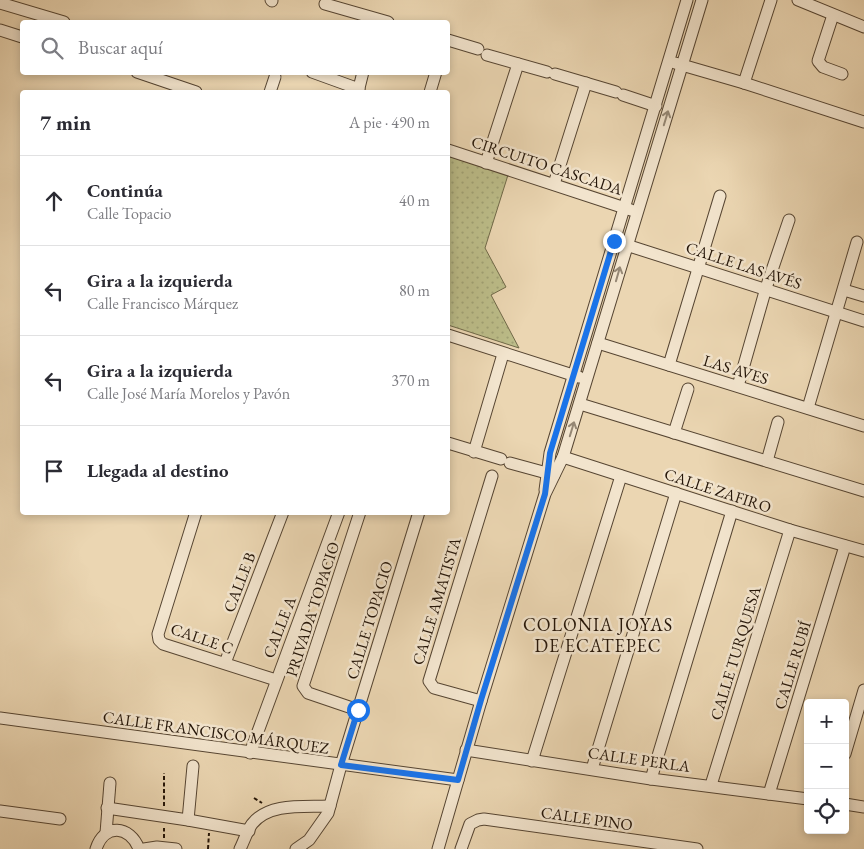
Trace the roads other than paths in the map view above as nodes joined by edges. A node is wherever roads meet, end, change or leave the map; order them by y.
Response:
1 (687, 0) edge
2 (702, 0) edge
3 (770, 0) edge
4 (798, 0) edge
5 (0, 3) edge
6 (326, 4) dead end
7 (833, 15) junction
8 (57, 20) edge
9 (375, 20) edge
10 (864, 28) edge
11 (0, 30) edge
12 (20, 36) edge
13 (450, 41) edge
14 (668, 62) junction
15 (518, 64) junction
16 (683, 65) junction
17 (842, 74) dead end
18 (146, 75) edge
19 (176, 75) edge
20 (319, 75) edge
21 (362, 75) edge
22 (435, 75) edge
23 (275, 77) dead end
24 (744, 82) junction
25 (586, 83) junction
26 (174, 84) junction
27 (190, 90) edge
28 (271, 90) edge
29 (356, 90) edge
30 (358, 90) edge
31 (431, 90) edge
32 (656, 106) junction
33 (864, 122) edge
34 (450, 151) edge
35 (486, 163) junction
36 (554, 184) junction
37 (720, 196) dead end
38 (625, 208) junction
39 (637, 211) junction
40 (789, 220) dead end
41 (614, 241) junction
42 (857, 242) dead end
43 (627, 245) junction
44 (699, 267) junction
45 (766, 288) junction
46 (844, 290) junction
47 (864, 296) edge
48 (836, 312) junction
49 (864, 320) edge
50 (450, 336) edge
51 (598, 343) junction
52 (503, 354) junction
53 (669, 365) junction
54 (574, 375) junction
55 (586, 379) junction
56 (738, 386) junction
57 (688, 389) dead end
58 (580, 404) junction
59 (808, 408) junction
60 (778, 422) dead end
61 (864, 426) edge
62 (674, 433) junction
63 (450, 444) edge
64 (474, 452) junction
65 (563, 457) junction
66 (767, 461) junction
67 (551, 474) junction
68 (492, 476) dead end
69 (621, 476) junction
70 (864, 491) edge
71 (676, 493) junction
72 (732, 511) junction
73 (195, 515) edge
74 (281, 515) edge
75 (338, 515) edge
76 (359, 515) edge
77 (418, 515) edge
78 (790, 530) junction
79 (845, 546) junction
80 (864, 551) edge
81 (225, 663) junction
82 (276, 680) junction
83 (864, 690) edge
84 (481, 700) junction
85 (358, 710) junction
86 (0, 718) edge
87 (848, 744) edge
88 (466, 750) junction
89 (250, 752) junction
90 (532, 760) junction
91 (341, 765) junction
92 (193, 766) dead end
93 (592, 769) junction
94 (651, 779) junction
95 (458, 780) junction
96 (110, 783) dead end
97 (711, 785) junction
98 (769, 794) junction
99 (804, 798) edge
100 (849, 805) edge
101 (330, 806) junction
102 (864, 807) edge
103 (107, 808) junction
104 (0, 811) edge
105 (60, 819) dead end
106 (188, 820) junction
107 (249, 831) junction
108 (106, 833) junction
109 (609, 837) junction
110 (652, 846) edge
111 (96, 849) edge
112 (139, 849) edge
113 (144, 849) edge
114 (176, 849) edge
115 (240, 849) edge
116 (296, 849) edge
117 (438, 849) edge
118 (461, 849) edge
119 (610, 849) edge
120 (697, 849) edge

1 - 14 street
2 - 16 street
3 - 24 street
4 - 7 street
5 - 8 street
6 - 9 street
7 - 10 street
7 - 17 street
11 - 12 street
13 - 15 street
14 - 16 street
14 - 32 street
15 - 25 street
15 - 35 street
16 - 24 street
39 -> 16 street
18 - 26 street
19 - 26 street
20 - 29 street
21 - 30 street
22 - 31 street
23 - 28 street
24 - 33 street
25 - 32 street
25 - 36 street
26 - 27 street
32 - 38 street
34 - 35 street, CIRCUITO CASCADA
35 - 36 street, CIRCUITO CASCADA
36 - 38 street, CIRCUITO CASCADA
37 - 44 street
38 - 39 street, CIRCUITO CASCADA
38 - 41 street
39 - 43 street
40 - 45 street
41 - 43 street, CALLE LAS AVÉS
41 - 54 street
42 - 46 street
43 - 44 street, CALLE LAS AVÉS
51 -> 43 street
44 - 45 street, CALLE LAS AVÉS
44 - 53 street
45 - 48 street, CALLE LAS AVÉS
45 - 56 street
46 - 47 street
46 - 48 street
48 - 49 street, CALLE LAS AVÉS
48 - 59 street
50 - 52 street
51 - 53 street, LAS AVES
51 - 55 street
52 - 54 street
52 - 64 street
53 - 56 street, LAS AVES
54 - 55 street
54 - 67 street
55 - 58 street
56 - 59 street, LAS AVES
57 - 62 street
58 - 62 street
65 -> 58 street
59 - 61 street, LAS AVES
60 - 66 street
62 - 66 street
63 - 64 street
64 - 67 street
65 - 67 street
65 - 69 street, CALLE ZAFIRO
66 - 70 street
67 - 84 street
68 - 84 street, CALLE AMATISTA
69 - 71 street, CALLE ZAFIRO
69 - 90 street
71 - 72 street, CALLE ZAFIRO
71 - 93 street
72 - 78 street, CALLE ZAFIRO
72 - 94 street
73 - 81 street, CALLE C
74 - 81 street, CALLE B
75 - 82 street, CALLE A
76 - 85 street, PRIVADA TOPACIO
77 - 85 street, CALLE TOPACIO
78 - 79 street, CALLE ZAFIRO
78 - 97 street, CALLE TURQUESA
79 - 80 street, CALLE ZAFIRO
79 - 98 street, CALLE RUBÍ
81 - 82 street, CALLE C
82 - 89 street, CALLE A
83 - 87 street
84 - 88 street
85 - 91 street, CALLE TOPACIO
86 - 89 street, CALLE FRANCISCO MÁRQUEZ
88 - 90 street, CALLE PERLA
88 - 95 street
89 - 91 street, CALLE FRANCISCO MÁRQUEZ
90 - 93 street, CALLE PERLA
91 - 95 street, CALLE FRANCISCO MÁRQUEZ
91 - 101 street, CALLE TOPACIO
92 - 106 street
93 - 94 street, CALLE PERLA
94 - 97 street, CALLE PERLA
95 - 117 street
96 - 103 street
97 - 98 street, CALLE PERLA
98 - 99 street, CALLE PERLA
100 - 102 street
101 - 107 street
101 - 116 street, CALLE TOPACIO
103 - 106 street
103 - 108 street
104 - 105 street
106 - 107 street
107 - 115 street
108 - 111 street
108 - 112 street
109 - 110 street, CALLE PINO
109 - 118 street, CALLE PINO
109 - 119 street
110 - 120 street, CALLE PINO
113 - 114 street

